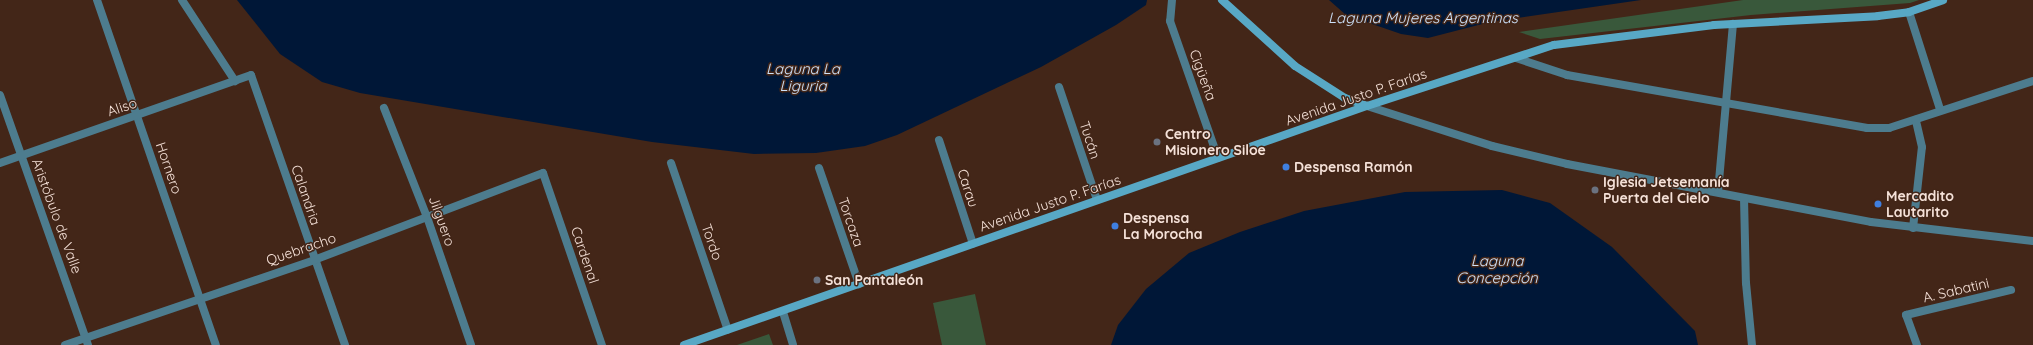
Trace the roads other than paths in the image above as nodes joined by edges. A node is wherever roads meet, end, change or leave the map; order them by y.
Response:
1 (97, 0) edge
2 (182, 0) edge
3 (1172, 0) edge
4 (1222, 0) edge
5 (1943, 0) edge
6 (1909, 12) junction
7 (1733, 24) junction
8 (1516, 58) junction
9 (251, 76) joint
10 (235, 81) junction
11 (2033, 81) edge
12 (1059, 87) dead end
13 (0, 95) edge
14 (1725, 104) junction
15 (1366, 106) junction
16 (384, 108) dead end
17 (1940, 109) junction
18 (137, 115) junction
19 (1916, 120) junction
20 (939, 140) dead end
21 (21, 155) junction
22 (1218, 158) junction
23 (0, 163) edge
24 (671, 163) dead end
25 (819, 168) dead end
26 (543, 173) joint
27 (1718, 192) junction
28 (1744, 198) junction
29 (1097, 200) junction
30 (427, 217) junction
31 (1912, 228) junction
32 (2033, 241) edge
33 (973, 244) junction
34 (314, 260) junction
35 (859, 284) junction
36 (2011, 290) dead end
37 (200, 297) junction
38 (783, 312) junction
39 (728, 330) junction
40 (87, 341) edge
41 (65, 345) edge
42 (216, 345) edge
43 (345, 345) edge
44 (471, 345) edge
45 (602, 345) edge
46 (684, 345) edge
47 (794, 345) edge
48 (1752, 345) edge
49 (1917, 345) edge

1 - 18 street, Hornero
2 - 10 street
3 - 22 street, Cigüeña
4 - 15 street
5 - 6 street, Avenida Justo P. Farías
6 - 7 street, Avenida Justo P. Farías
6 - 17 street
7 - 8 street, Avenida Justo P. Farías
7 - 14 street
8 - 14 street
8 - 15 street, Avenida Justo P. Farías
9 - 10 street, Aliso
9 - 34 street, Calandria
10 - 18 street, Aliso
11 - 17 street
12 - 29 street, Tucán
13 - 21 street, Aristóbulo de Valle
14 - 19 street
14 - 27 street
15 - 22 street, Avenida Justo P. Farías
15 - 27 street
16 - 30 street, Jilguero
17 - 19 street
18 - 21 street, Aliso
18 - 37 street, Hornero
19 - 31 street
20 - 33 street, Carau
21 - 23 street, Aliso
21 - 40 street, Aristóbulo de Valle
22 - 29 street, Avenida Justo P. Farías
24 - 39 street, Tordo
25 - 35 street, Torcaza
26 - 30 street, Quebracho
26 - 45 street, Cardenal
27 - 28 street
28 - 31 street
28 - 48 street
29 - 33 street, Avenida Justo P. Farías
30 - 34 street, Quebracho
30 - 44 street, Jilguero
31 - 32 street
33 - 35 street, Avenida Justo P. Farías
34 - 37 street, Quebracho
34 - 43 street, Calandria
35 - 38 street, Avenida Justo P. Farías
36 - 49 street, A. Sabatini
37 - 40 street, Quebracho
37 - 42 street, Hornero
38 - 39 street, Avenida Justo P. Farías
38 - 47 street
39 - 46 street, Avenida Justo P. Farías
40 - 41 street, Quebracho

